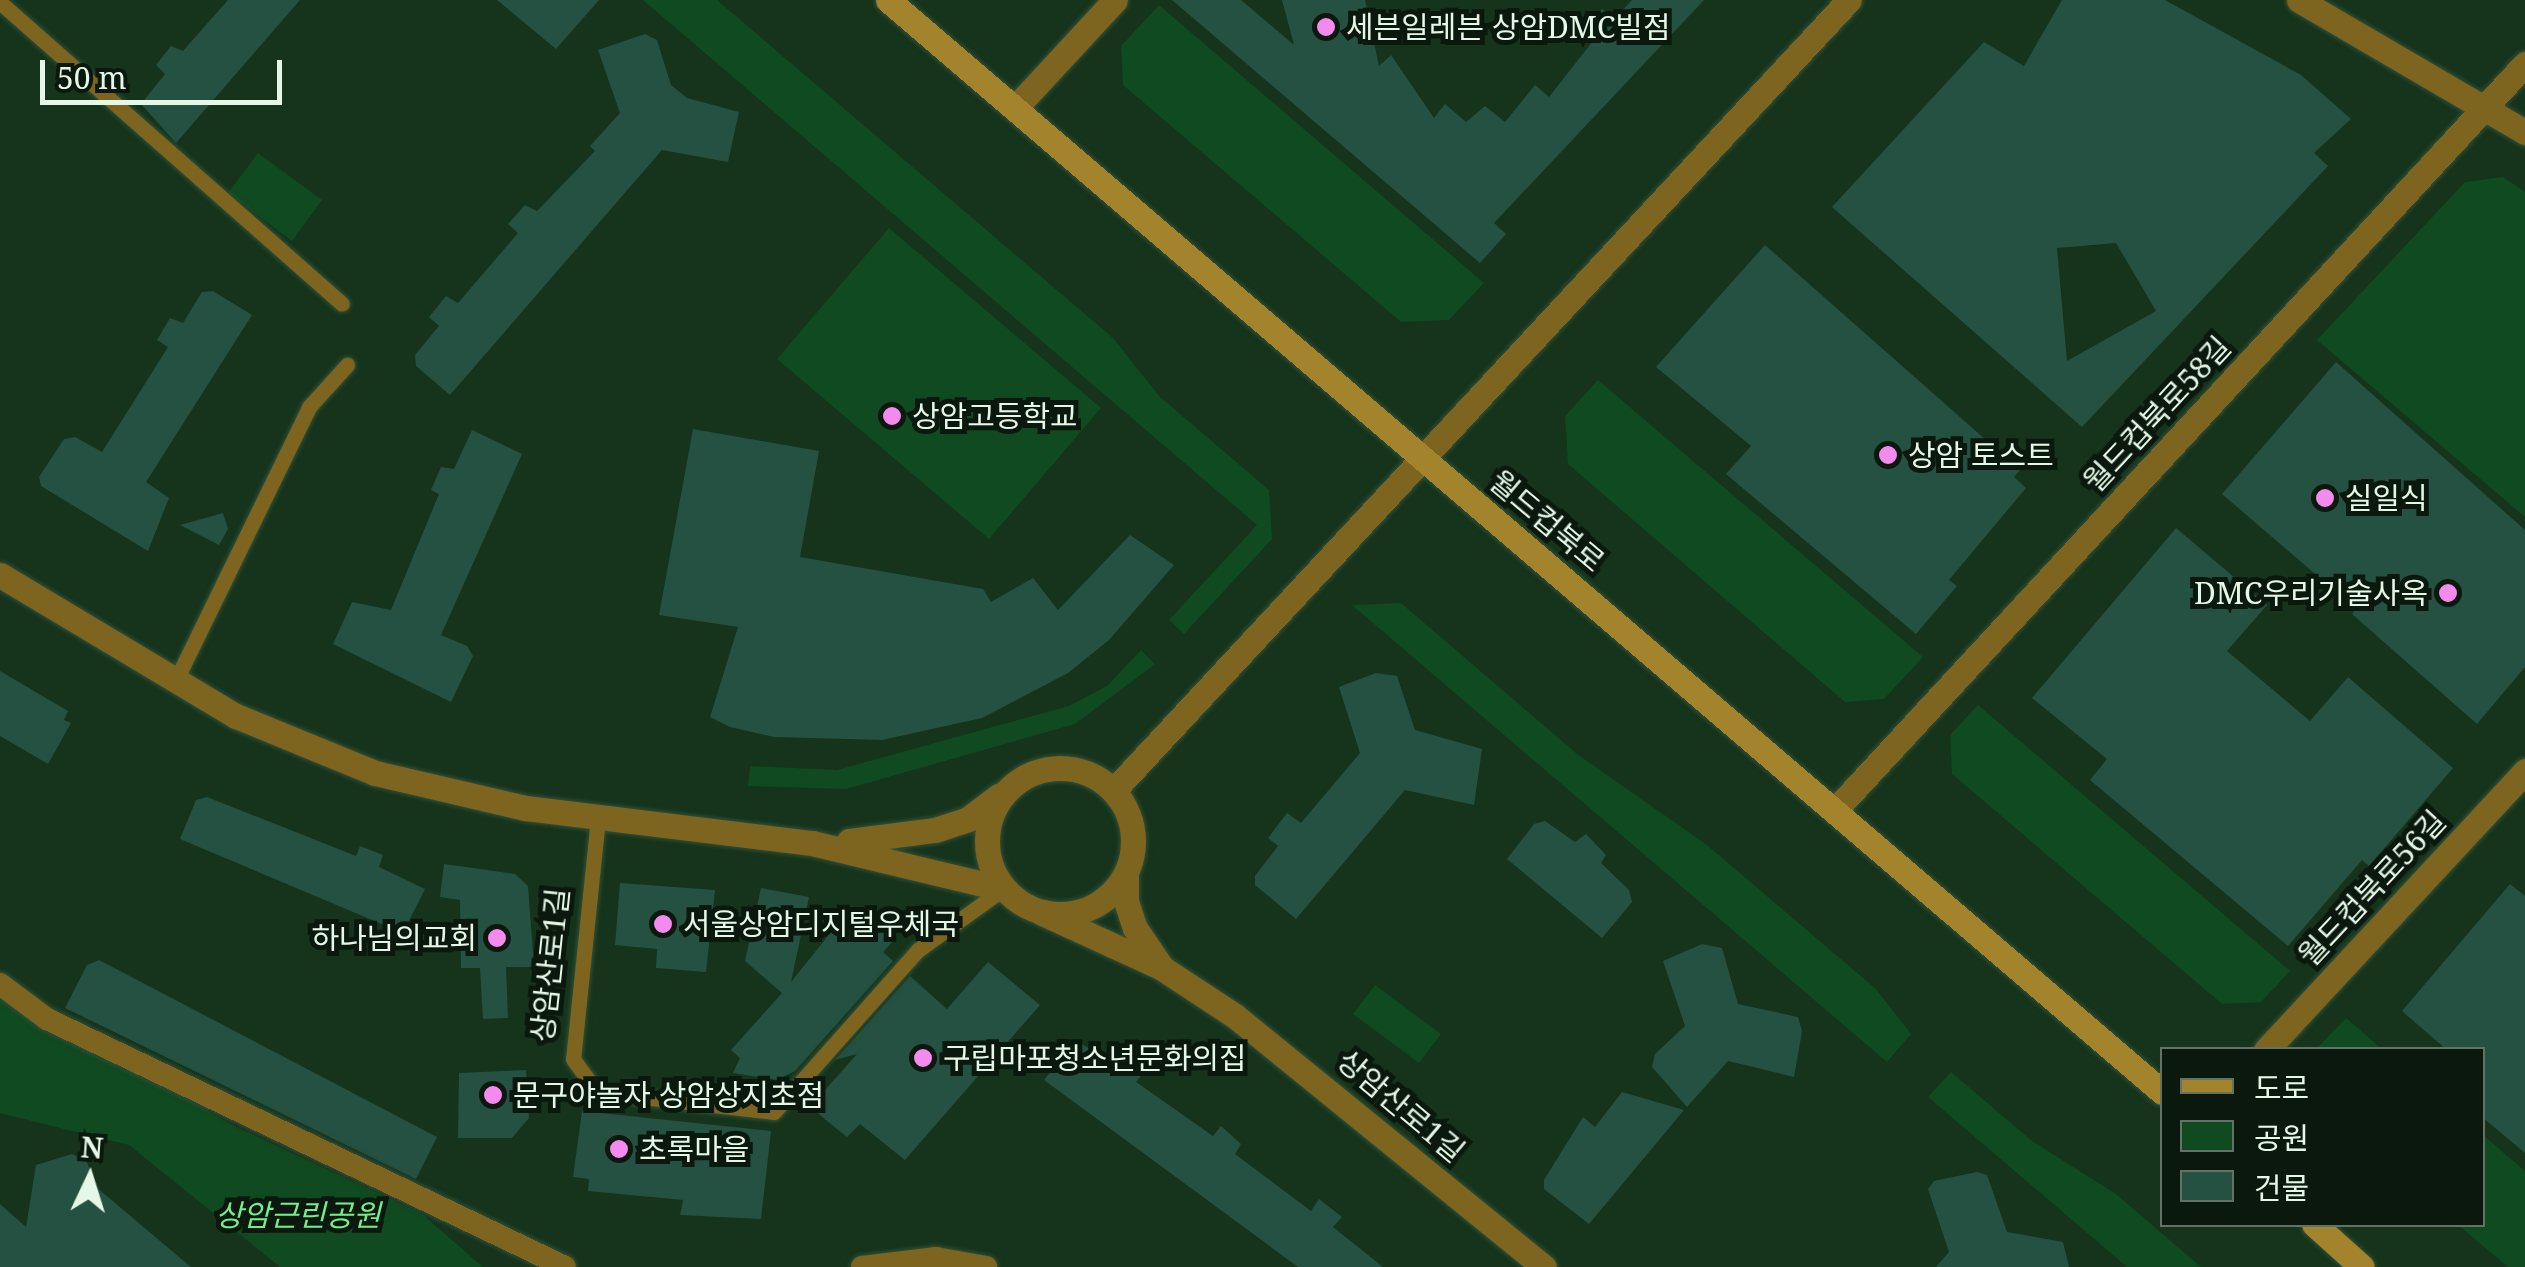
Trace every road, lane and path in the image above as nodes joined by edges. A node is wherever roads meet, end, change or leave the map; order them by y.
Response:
1 (888, 0) edge
2 (1115, 0) edge
3 (1849, 0) edge
4 (2299, 0) edge
5 (2, 4) edge
6 (2525, 64) edge
7 (2486, 106) junction
8 (1015, 108) junction
9 (2525, 132) edge
10 (342, 304) dead end
11 (347, 365) dead end
12 (1420, 457) junction
13 (0, 574) edge
14 (175, 682) junction
15 (2525, 771) edge
16 (1114, 790) junction
17 (1003, 793) junction
18 (1836, 809) junction
19 (598, 818) junction
20 (812, 843) junction
21 (1126, 872) junction
22 (1004, 889) junction
23 (1042, 912) junction
24 (1162, 968) junction
25 (0, 984) edge
26 (2269, 1047) edge
27 (2160, 1090) edge
28 (2317, 1227) edge
29 (565, 1267) edge
30 (862, 1267) edge
31 (986, 1267) edge
32 (1544, 1267) edge
33 (2362, 1267) edge

1 - 8 main road, 월드컵북로
2 - 8 street
3 - 12 street
4 - 7 street
5 - 10 lane
6 - 7 street, 월드컵북로58길
7 - 9 street
7 - 18 street, 월드컵북로58길
8 - 12 main road, 월드컵북로
11 - 14 lane
12 - 16 street
12 - 18 main road, 월드컵북로
13 - 14 street
14 - 19 street
15 - 26 street, 월드컵북로56길
16 - 17 street
16 - 21 street
17 - 20 street
17 - 22 street
18 - 27 main road, 월드컵북로
19 - 20 street
19 - 22 lane, 상암산로1길
20 - 22 street
21 - 23 street
21 - 24 street
22 - 23 street
23 - 24 street
24 - 32 street, 상암산로1길
25 - 29 street
28 - 33 main road
30 - 31 street

